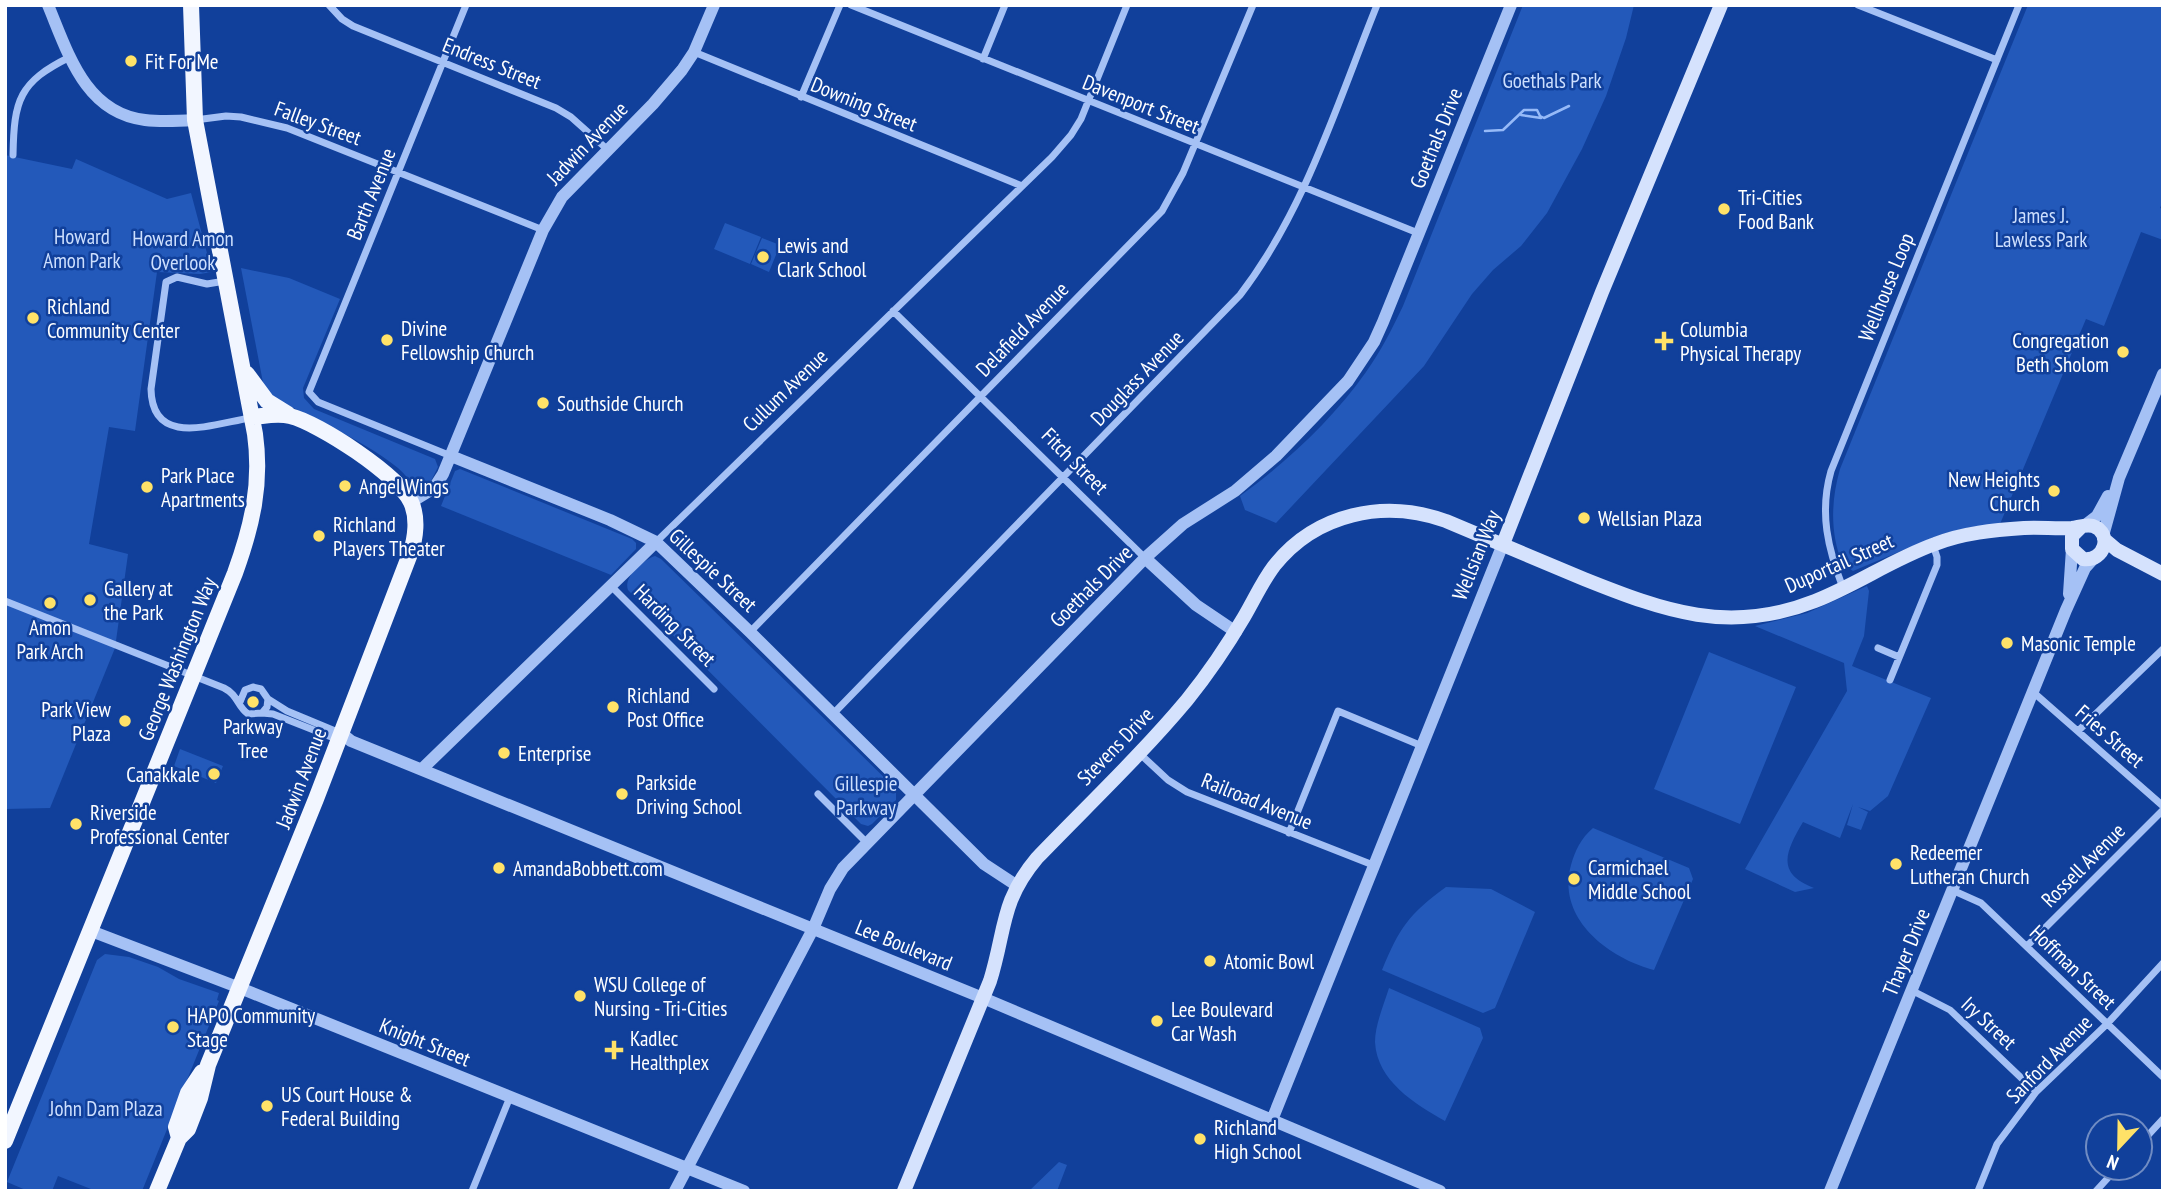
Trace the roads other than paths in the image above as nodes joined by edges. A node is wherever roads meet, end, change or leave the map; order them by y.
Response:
1 (48, 5) edge
2 (191, 5) edge
3 (329, 5) edge
4 (466, 5) edge
5 (714, 5) edge
6 (840, 5) edge
7 (851, 5) edge
8 (1004, 5) edge
9 (1127, 5) edge
10 (1253, 5) edge
11 (1377, 5) edge
12 (1511, 5) edge
13 (1721, 5) edge
14 (1857, 5) edge
15 (2019, 5) edge
16 (694, 52) junction
17 (70, 57) junction
18 (983, 59) junction
19 (1997, 60) junction
20 (443, 62) junction
21 (801, 97) junction
22 (1089, 102) junction
23 (195, 120) junction
24 (1196, 144) junction
25 (608, 150) junction
26 (13, 155) dead end
27 (399, 172) junction
28 (1022, 186) junction
29 (1303, 188) junction
30 (542, 230) junction
31 (1418, 233) junction
32 (226, 281) junction
33 (893, 311) junction
34 (243, 366) junction
35 (2163, 374) edge
36 (310, 396) joint
37 (981, 396) junction
38 (293, 417) junction
39 (252, 418) junction
40 (451, 456) junction
41 (1064, 477) junction
42 (2119, 478) junction
43 (411, 502) junction
44 (2082, 526) junction
45 (1993, 532) junction
46 (2104, 537) junction
47 (656, 542) junction
48 (1503, 544) junction
49 (1932, 545) junction
50 (2072, 548) junction
51 (1145, 558) junction
52 (2095, 558) junction
53 (2160, 572) edge
54 (610, 585) junction
55 (1843, 588) junction
56 (5, 601) edge
57 (2066, 610) junction
58 (750, 632) junction
59 (1236, 632) junction
60 (1878, 648) dead end
61 (2163, 649) edge
62 (1899, 657) junction
63 (193, 675) junction
64 (1890, 680) dead end
65 (714, 689) dead end
66 (2033, 692) junction
67 (268, 699) junction
68 (240, 702) junction
69 (261, 713) junction
70 (833, 714) junction
71 (2078, 731) junction
72 (344, 738) junction
73 (1422, 746) junction
74 (1138, 752) junction
75 (422, 769) junction
76 (818, 794) dead end
77 (914, 794) junction
78 (2163, 808) edge
79 (1289, 833) junction
80 (866, 842) junction
81 (1373, 865) junction
82 (1016, 885) junction
83 (1952, 890) junction
84 (813, 929) junction
85 (90, 931) junction
86 (2027, 946) junction
87 (2163, 963) edge
88 (240, 988) junction
89 (1911, 990) junction
90 (983, 998) junction
91 (2106, 1024) junction
92 (2163, 1077) edge
93 (2036, 1091) junction
94 (510, 1097) junction
95 (1272, 1120) junction
96 (5, 1140) edge
97 (687, 1168) junction
98 (157, 1191) edge
99 (472, 1191) edge
100 (675, 1191) edge
101 (744, 1191) edge
102 (904, 1191) edge
103 (1440, 1191) edge
104 (1830, 1191) edge
105 (1978, 1191) edge

1 - 17 street
2 - 23 main road, George Washington Way
3 - 20 street, Endress Street
4 - 20 street, Barth Avenue
5 - 16 street, Jadwin Avenue
6 - 21 street
7 - 18 street, Davenport Street
8 - 18 street
9 - 22 street, Cullum Avenue
10 - 24 street, Delafield Avenue
11 - 29 street, Douglass Avenue
12 - 31 street, Goethals Drive
13 - 48 main road, Wellsian Way
14 - 19 street
15 - 19 street, Wellhouse Loop
16 - 21 street, Downing Street
16 - 25 street, Jadwin Avenue
17 - 23 street
17 - 26 street
18 - 22 street, Davenport Street
19 - 55 street, Wellhouse Loop
20 - 25 street, Endress Street
20 - 27 street, Barth Avenue
21 - 28 street, Downing Street
22 - 24 street, Davenport Street
22 - 28 street, Cullum Avenue
23 - 27 street, Falley Street
23 - 32 main road, George Washington Way
24 - 29 street, Davenport Street
24 - 37 street, Delafield Avenue
25 - 30 street, Jadwin Avenue
27 - 30 street, Falley Street
27 - 36 street, Barth Avenue
28 - 33 street, Cullum Avenue
29 - 31 street, Davenport Street
29 - 41 street, Douglass Avenue
30 - 40 street, Jadwin Avenue
31 - 51 street, Goethals Drive
32 - 34 main road, George Washington Way
32 - 39 street
33 - 37 street, Fitch Street
33 - 47 street, Cullum Avenue
34 - 38 main road
34 - 39 main road, George Washington Way
35 - 42 street
36 - 40 street, Gillespie Street
37 - 41 street, Fitch Street
37 - 58 street, Delafield Avenue
38 - 39 main road
38 - 43 main road
39 - 63 main road, George Washington Way
40 - 43 street, Jadwin Avenue
40 - 47 street, Gillespie Street
41 - 51 street, Fitch Street
41 - 70 street, Douglass Avenue
42 - 44 street
42 - 46 street
43 - 72 main road, Jadwin Avenue
44 - 45 main road, Duportail Street
44 - 46 main road
44 - 50 main road
45 - 49 main road, Duportail Street
45 - 50 main road, Duportail Street
46 - 52 main road
46 - 53 main road
47 - 54 street, Cullum Avenue
47 - 58 street, Gillespie Street
48 - 55 main road, Duportail Street
48 - 59 main road, Stevens Drive
48 - 73 street, Wellsian Way
49 - 55 main road, Duportail Street
49 - 62 street
50 - 52 main road
50 - 57 street, Thayer Drive
51 - 59 street, Fitch Street
51 - 77 street, Goethals Drive
52 - 53 main road
52 - 57 street, Thayer Drive
54 - 65 street, Harding Street
54 - 75 street, Cullum Avenue
56 - 63 street, Lee Boulevard
57 - 66 street, Thayer Drive
58 - 70 street, Gillespie Street
59 - 74 main road, Stevens Drive
60 - 62 street
61 - 71 street
62 - 64 street
63 - 68 street, Lee Boulevard
63 - 85 main road, George Washington Way
66 - 71 street, Fries Street
66 - 83 street, Thayer Drive
67 - 68 street, Lee Boulevard
67 - 69 street
67 - 72 street, Lee Boulevard
68 - 69 street, Lee Boulevard
69 - 72 street, Lee Boulevard
70 - 77 street, Gillespie Street
71 - 78 street, Fries Street
72 - 75 street, Lee Boulevard
72 - 88 main road, Jadwin Avenue
73 - 79 street
73 - 81 street, Wellsian Way
74 - 79 street, Railroad Avenue
74 - 82 main road, Stevens Drive
75 - 84 street, Lee Boulevard
76 - 80 street
77 - 80 street, Goethals Drive
77 - 82 street, Gillespie Street
78 - 86 street, Rossell Avenue
79 - 81 street, Railroad Avenue
80 - 84 street, Goethals Drive
81 - 95 street, Wellsian Way
82 - 90 main road, Stevens Drive
83 - 86 street, Hoffman Street
83 - 89 street, Thayer Drive
84 - 90 street, Lee Boulevard
84 - 97 street, Goethals Drive
85 - 88 street, Knight Street
85 - 96 main road, George Washington Way
86 - 91 street, Hoffman Street
87 - 91 street, Sanford Avenue
88 - 94 street, Knight Street
88 - 98 main road, Jadwin Avenue
89 - 93 street, Iry Street
89 - 104 street, Thayer Drive
90 - 95 street, Lee Boulevard
90 - 102 main road, Stevens Drive
91 - 92 street, Hoffman Street
91 - 93 street, Sanford Avenue
93 - 105 street, Sanford Avenue
94 - 97 street, Knight Street
94 - 99 street
95 - 103 street, Lee Boulevard
97 - 100 street, Goethals Drive
97 - 101 street, Knight Street

